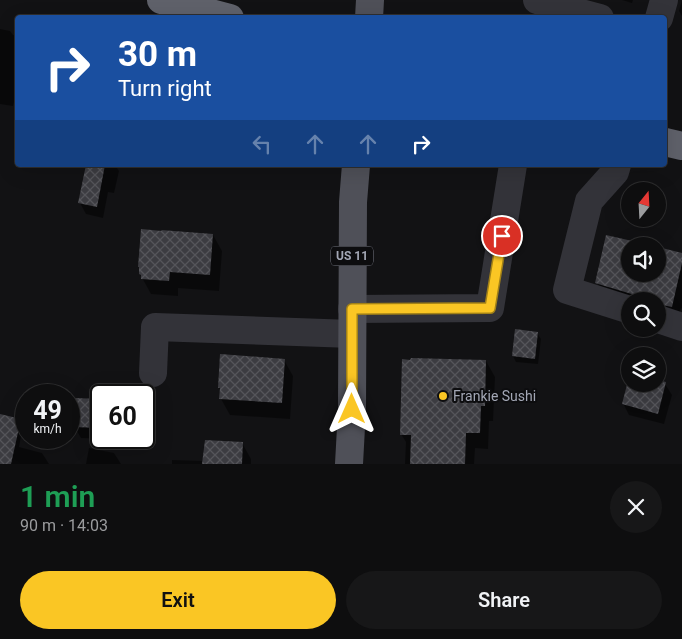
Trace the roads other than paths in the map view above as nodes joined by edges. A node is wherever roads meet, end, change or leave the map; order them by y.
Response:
1 (161, 0) edge
2 (370, 0) edge
3 (537, 0) edge
4 (664, 0) edge
5 (218, 15) edge
6 (369, 15) edge
7 (589, 15) edge
8 (660, 15) edge
9 (667, 142) edge
10 (682, 146) edge
11 (356, 167) edge
12 (513, 167) edge
13 (616, 167) edge
14 (621, 307) edge
15 (352, 322) junction
16 (666, 322) edge
17 (682, 327) edge
18 (153, 373) dead end
19 (349, 464) edge

1 - 5 highway
2 - 6 main road
3 - 7 lane
4 - 8 lane
9 - 10 highway
11 - 15 main road, US 11
12 - 15 lane
13 - 14 lane
15 - 18 lane
15 - 19 main road, US 11
16 - 17 lane

